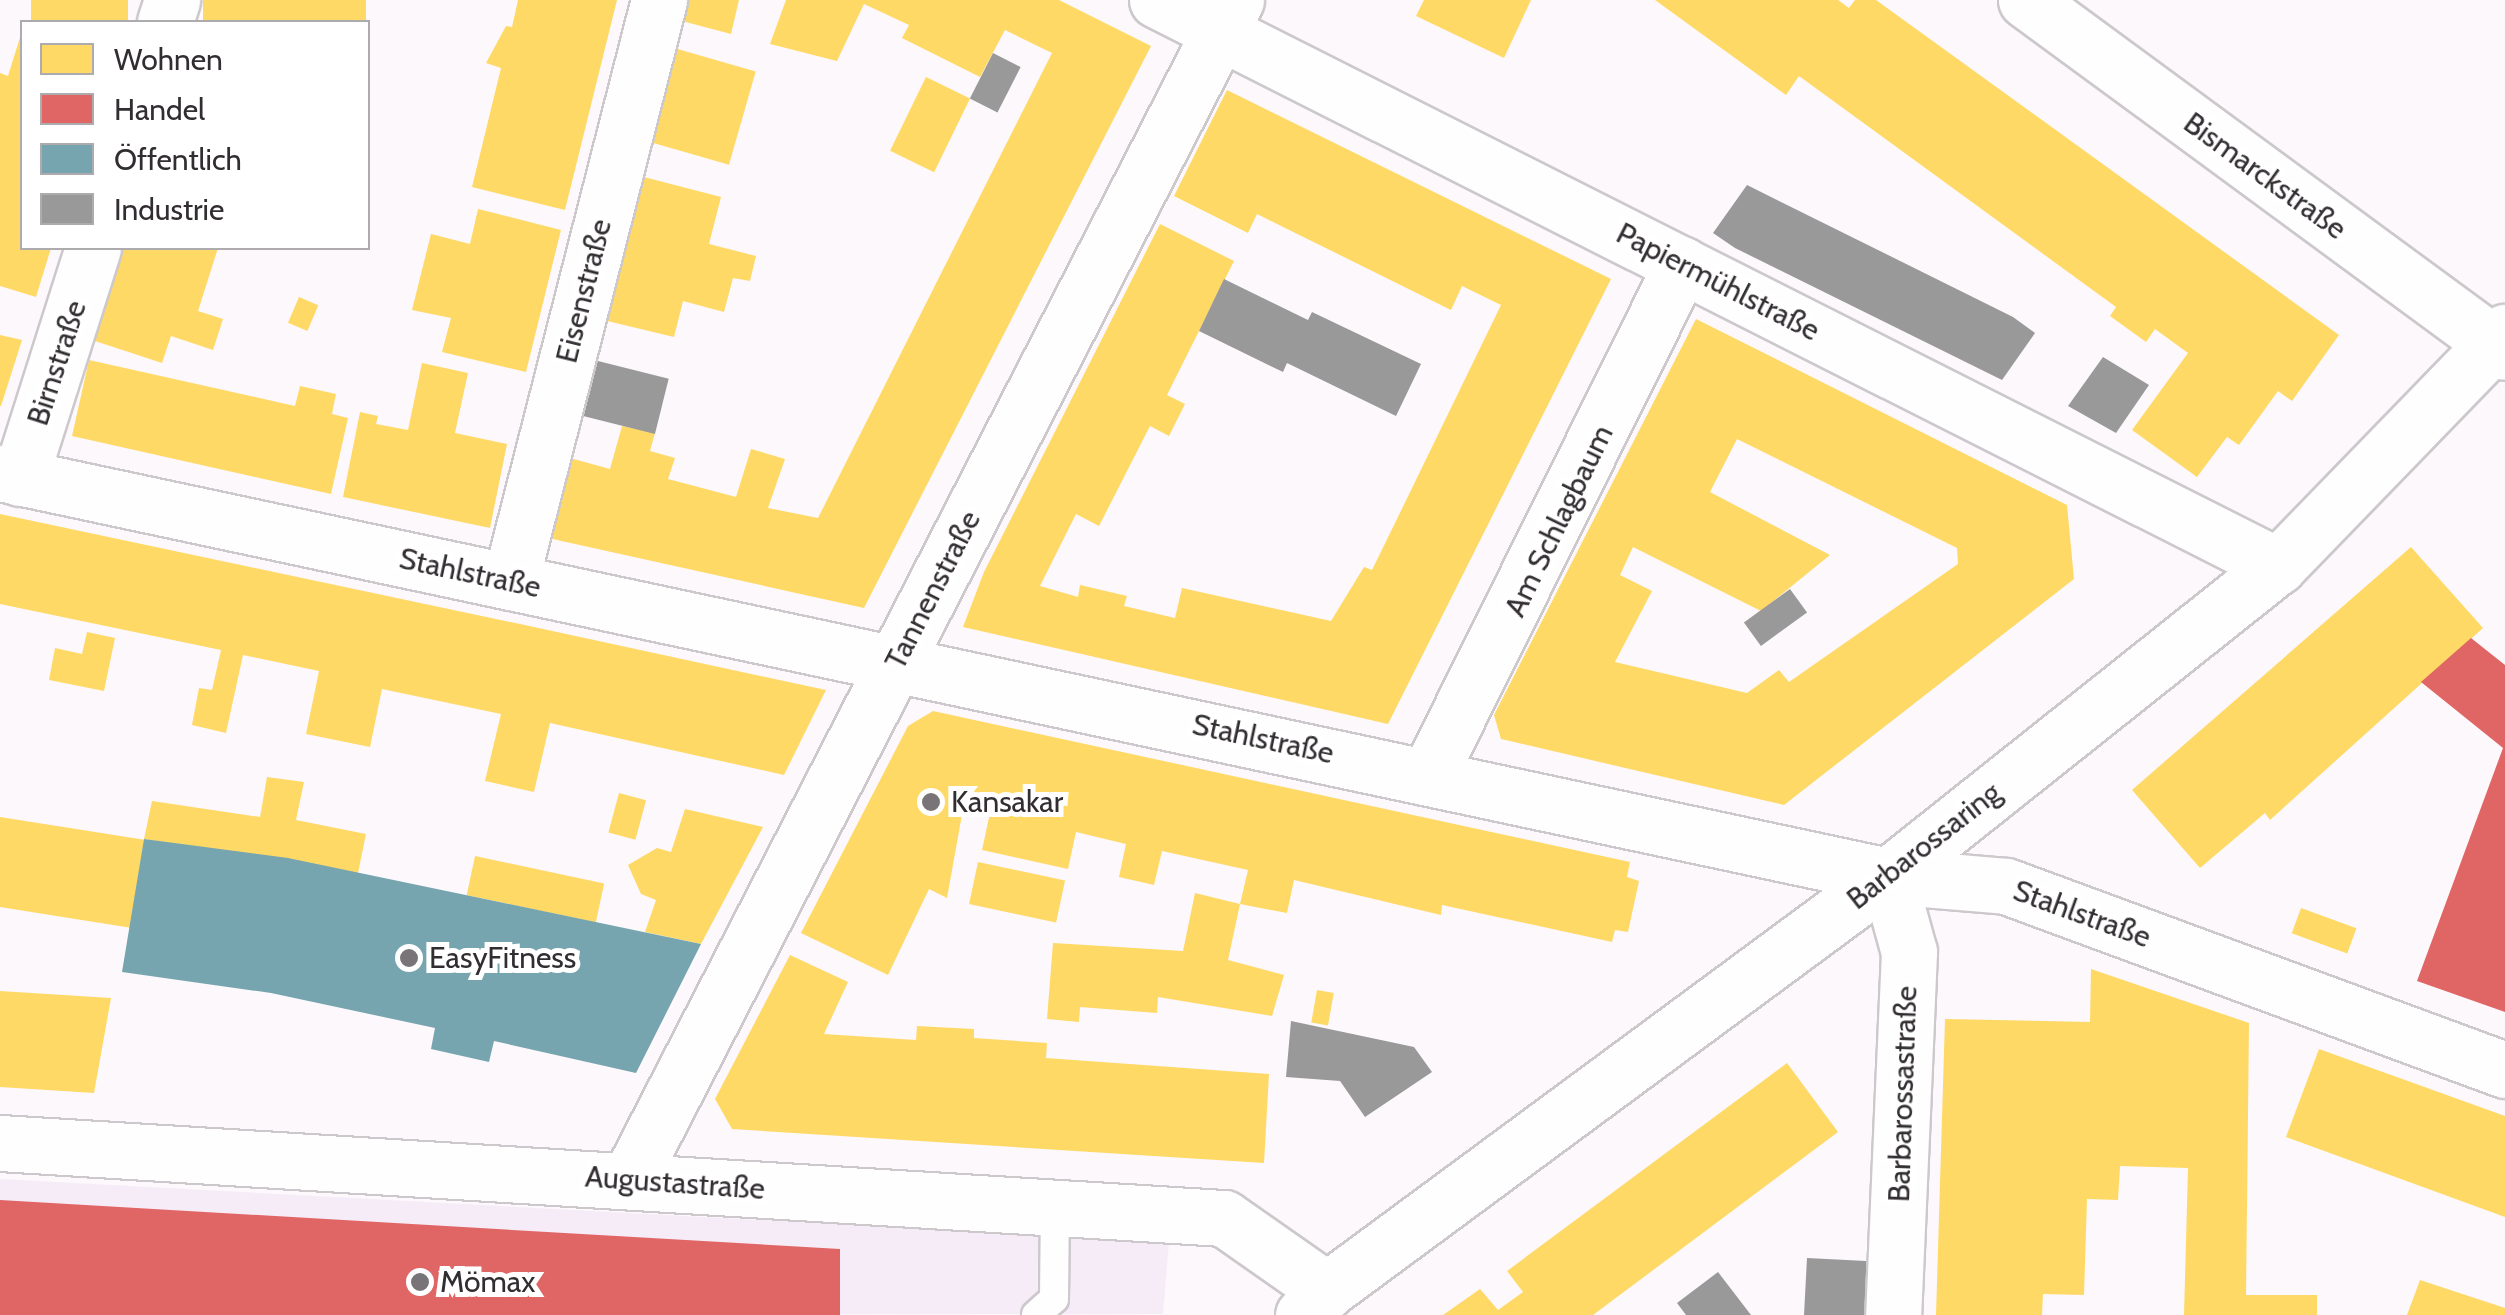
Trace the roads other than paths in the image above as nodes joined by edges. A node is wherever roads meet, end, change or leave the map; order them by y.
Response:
1 (658, 0) edge
2 (1156, 0) edge
3 (2026, 0) edge
4 (1226, 15) edge
5 (92, 250) edge
6 (1682, 264) junction
7 (2501, 342) edge
8 (10, 476) edge
9 (2278, 566) junction
10 (510, 582) junction
11 (896, 663) junction
12 (1429, 774) junction
13 (1888, 876) junction
14 (2505, 1070) edge
15 (0, 1143) edge
16 (629, 1180) junction
17 (1055, 1207) junction
18 (1315, 1302) edge
19 (1036, 1315) edge
20 (1893, 1315) edge

1 - 10 street, Eisenstraße
2 - 4 street, Papiermühlstraße
3 - 7 street, Bismarckstraße
4 - 6 street, Papiermühlstraße
4 - 11 street, Tannenstraße
5 - 8 street, Birnstraße
6 - 9 street, Papiermühlstraße
6 - 12 street, Am Schlagbaum
7 - 9 street, Barbarossaring
8 - 10 street, Stahlstraße
9 - 13 street, Barbarossaring
10 - 11 street, Stahlstraße
11 - 12 street, Stahlstraße
11 - 16 street, Tannenstraße
12 - 13 street, Stahlstraße
13 - 14 street, Stahlstraße
13 - 18 street, Barbarossaring
13 - 20 street, Barbarossastraße
15 - 16 street, Augustastraße
16 - 17 street, Augustastraße
17 - 18 street, Augustastraße
17 - 19 lane

